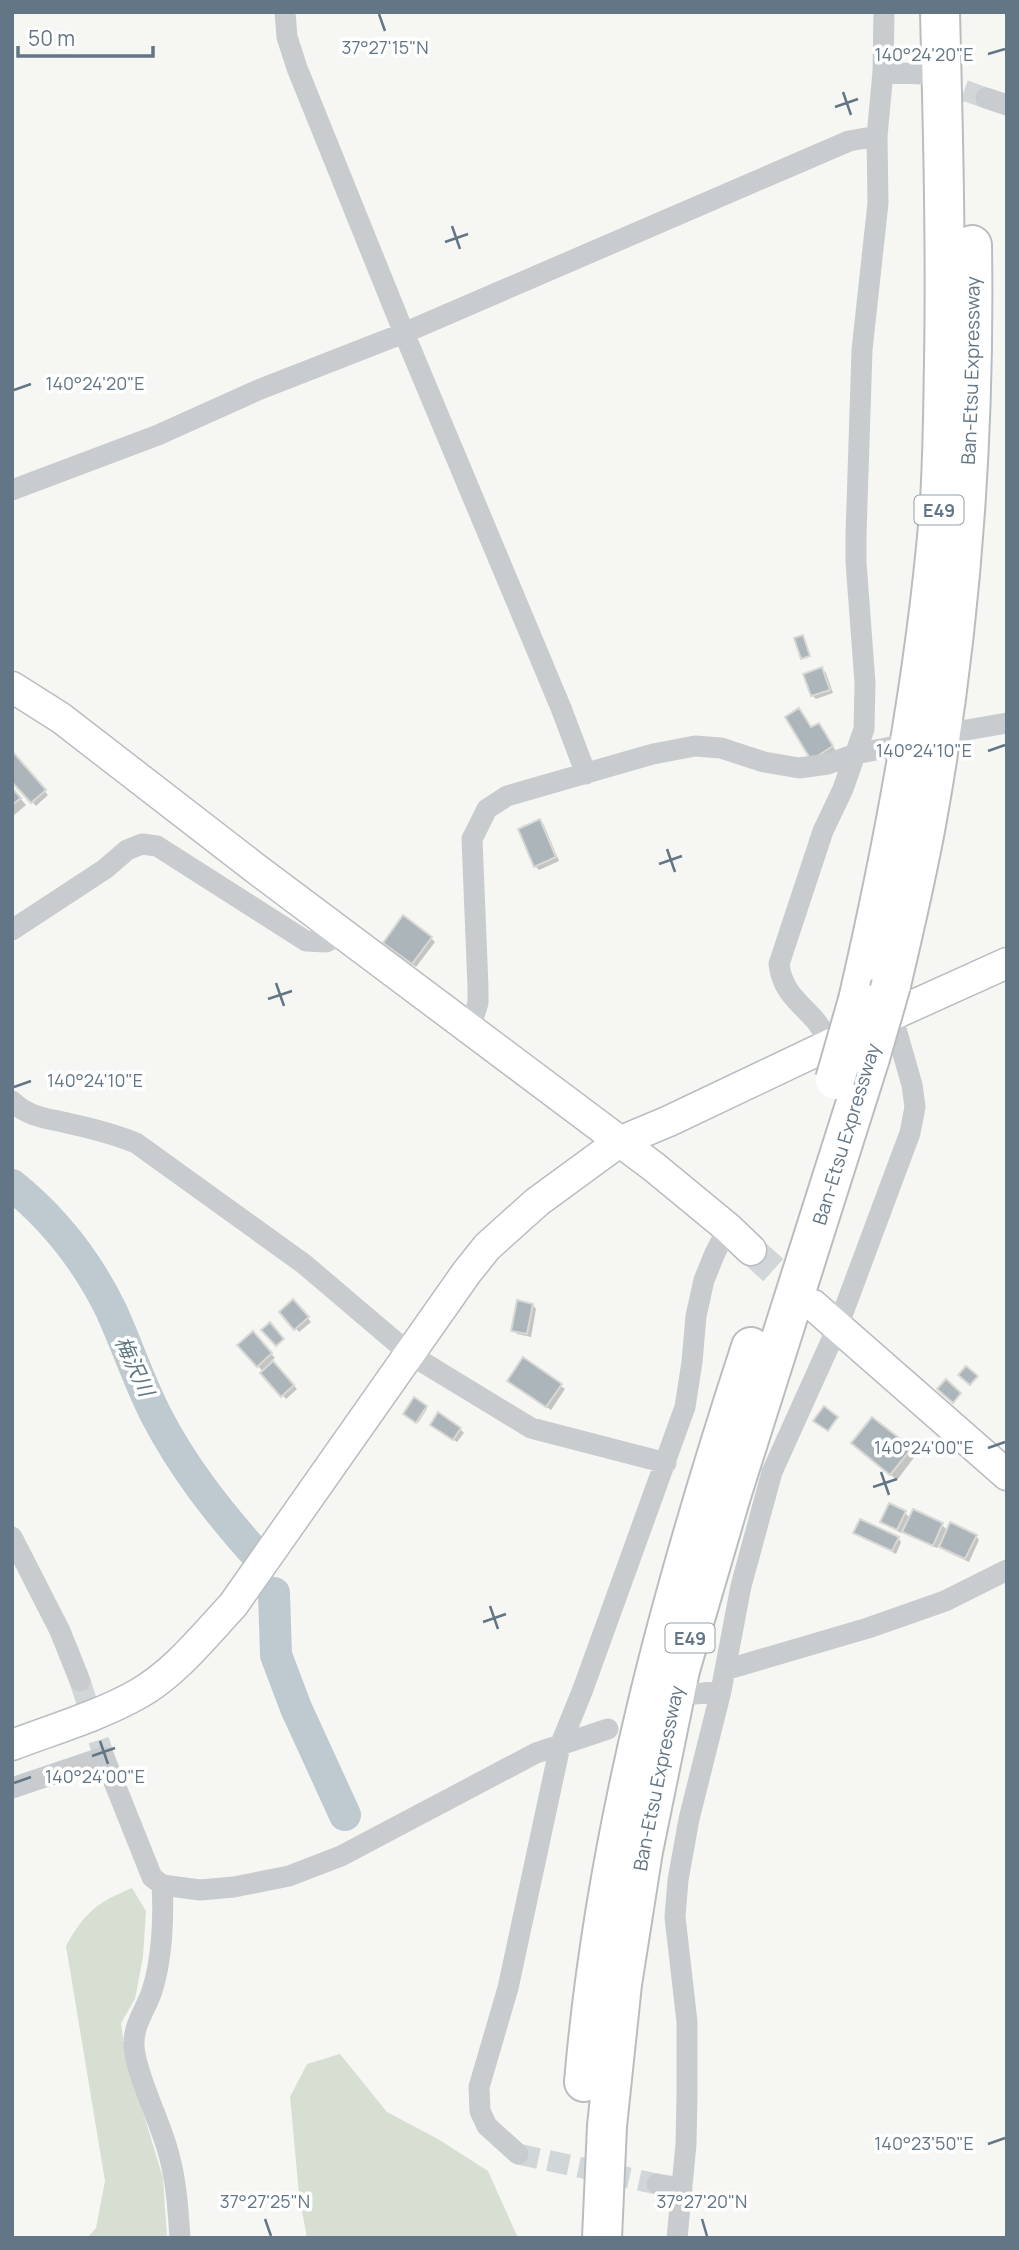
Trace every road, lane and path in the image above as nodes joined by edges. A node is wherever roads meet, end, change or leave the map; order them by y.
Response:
1 (285, 12) edge
2 (884, 12) edge
3 (940, 12) edge
4 (967, 12) edge
5 (883, 72) junction
6 (920, 74) tunnel mouth
7 (986, 98) tunnel mouth
8 (1007, 105) edge
9 (877, 136) junction
10 (404, 333) junction
11 (12, 490) edge
12 (12, 687) edge
13 (1007, 723) edge
14 (961, 731) dead end
15 (896, 746) dead end
16 (855, 754) junction
17 (586, 774) junction
18 (12, 930) edge
19 (343, 934) junction
20 (1007, 963) edge
21 (880, 1000) junction
22 (470, 1028) junction
23 (833, 1062) junction
24 (12, 1101) edge
25 (619, 1142) junction
26 (728, 1228) junction
27 (751, 1250) tunnel mouth
28 (813, 1305) tunnel mouth
29 (838, 1326) junction
30 (411, 1354) junction
31 (666, 1463) junction
32 (1007, 1475) edge
33 (12, 1537) edge
34 (1007, 1570) edge
35 (80, 1681) tunnel mouth
36 (723, 1681) junction
37 (695, 1694) dead end
38 (608, 1730) dead end
39 (12, 1745) edge
40 (561, 1746) junction
41 (12, 1788) edge
42 (162, 1885) junction
43 (518, 2154) tunnel mouth
44 (657, 2184) tunnel mouth
45 (682, 2188) junction
46 (180, 2238) edge
47 (575, 2238) edge
48 (602, 2238) edge
49 (677, 2238) edge

1 - 10 street
2 - 5 street
3 - 21 highway, Ban-Etsu Expressway / E49
4 - 21 highway, Ban-Etsu Expressway / E49
5 - 6 street
5 - 9 street
7 - 8 street
9 - 10 street
9 - 16 street
10 - 11 street
10 - 17 street
12 - 19 street
13 - 14 street
15 - 16 street
16 - 17 street
16 - 23 street
17 - 22 street
18 - 19 street
19 - 22 street
20 - 21 street
21 - 23 highway, Ban-Etsu Expressway / E49, bridge
21 - 29 street
21 - 48 highway, Ban-Etsu Expressway / E49, bridge
22 - 25 street
23 - 25 street
23 - 47 highway, Ban-Etsu Expressway / E49
24 - 30 street
25 - 26 street
25 - 30 street
26 - 27 street
26 - 31 street
28 - 29 street
29 - 32 street
29 - 36 street
30 - 31 street
30 - 39 street
31 - 40 street
33 - 35 street
34 - 36 street
36 - 37 street
36 - 45 street
38 - 40 street
40 - 42 street
40 - 43 street
41 - 42 street
42 - 46 street
44 - 45 street
45 - 49 street

